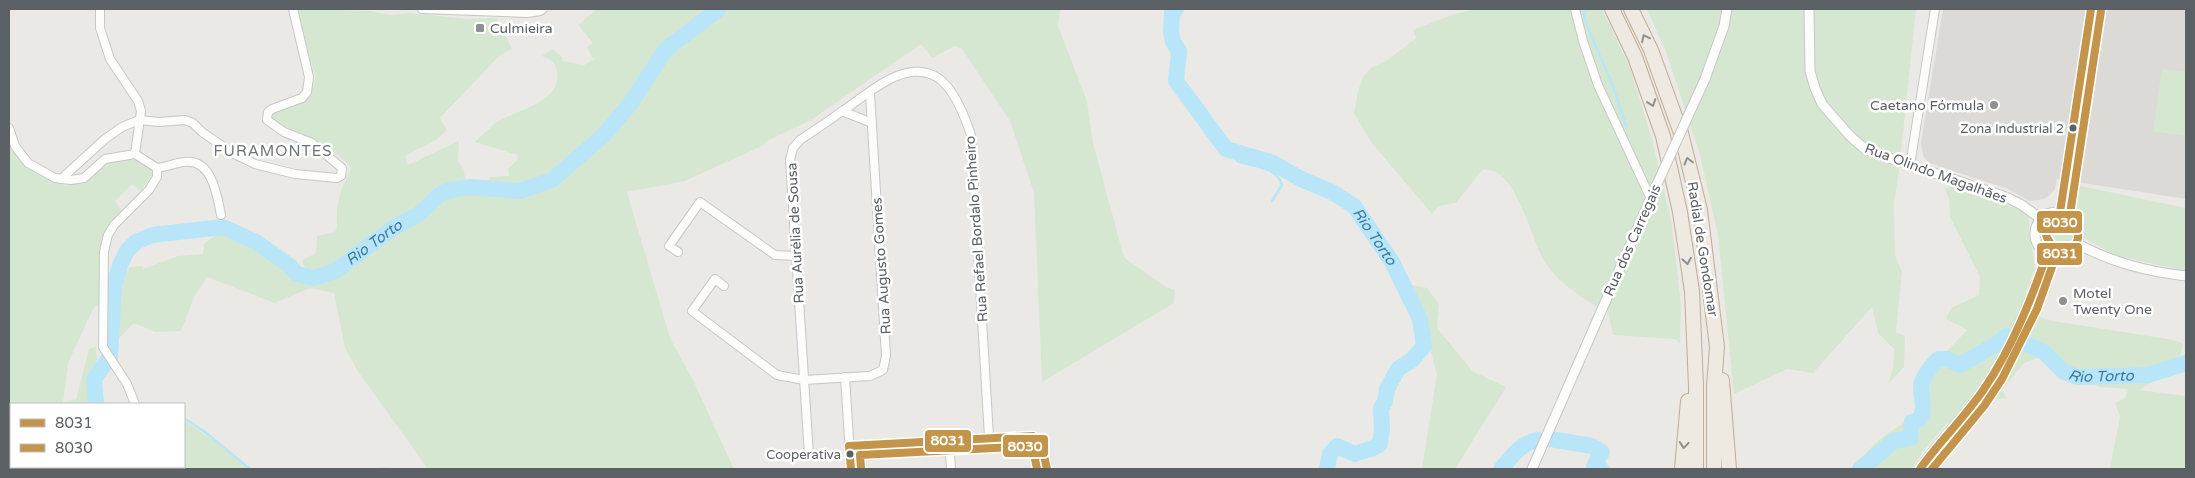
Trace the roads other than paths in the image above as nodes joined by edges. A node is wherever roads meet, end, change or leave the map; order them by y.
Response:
1 (100, 9) edge
2 (293, 9) edge
3 (422, 9) edge
4 (543, 9) edge
5 (1575, 9) edge
6 (1612, 9) edge
7 (1631, 9) edge
8 (1727, 9) edge
9 (1809, 9) edge
10 (1935, 9) edge
11 (2091, 9) edge
12 (870, 93) junction
13 (842, 112) junction
14 (139, 120) junction
15 (872, 123) junction
16 (9, 128) edge
17 (135, 154) junction
18 (1910, 165) junction
19 (157, 168) junction
20 (61, 179) junction
21 (1652, 196) junction
22 (2060, 212) junction
23 (221, 215) dead end
24 (2041, 219) junction
25 (2077, 244) junction
26 (678, 252) dead end
27 (2047, 254) junction
28 (796, 256) junction
29 (2186, 276) edge
30 (724, 286) dead end
31 (845, 377) junction
32 (804, 380) junction
33 (1692, 386) junction
34 (1718, 386) junction
35 (134, 403) edge
36 (989, 437) junction
37 (949, 440) junction
38 (849, 446) junction
39 (808, 456) dead end
40 (850, 469) edge
41 (951, 469) edge
42 (1047, 469) edge
43 (1532, 469) edge
44 (1682, 469) edge
45 (1696, 469) edge
46 (1714, 469) edge
47 (1729, 469) edge
48 (1920, 469) edge

1 - 14 street
2 - 14 street
3 - 4 street
5 - 21 street
6 -> 33 highway, Radial de Gondomar
34 -> 7 highway, Radial de Gondomar
8 - 21 street, Rua dos Carregais, bridge
9 - 18 street, Rua Olindo Magalhães
10 - 18 street
11 - 22 street
12 - 13 street, Rua Refael Bordalo Pinheiro
12 - 15 street, Rua Augusto Gomes
12 - 36 street, Rua Refael Bordalo Pinheiro
13 - 15 street
13 - 28 street, Rua Aurélia de Sousa
14 - 17 street
14 - 20 street
15 - 31 street, Rua Augusto Gomes
16 - 20 street
17 - 19 street
17 - 20 street
18 - 24 street, Rua Olindo Magalhães
19 - 23 street
19 - 35 street
21 - 43 street, Rua dos Carregais
22 - 24 street
22 - 25 street
24 - 27 street
25 - 27 street
25 - 29 street
26 - 28 street
27 - 48 street
28 - 32 street, Rua Aurélia de Sousa
30 - 32 street
31 - 32 street
31 - 38 street
32 - 39 street, Rua Aurélia de Sousa
33 -> 44 highway
33 - 45 highway
34 - 46 highway
34 - 47 highway
36 - 37 street
36 - 42 street
37 - 38 street
37 - 41 street
38 - 40 street

